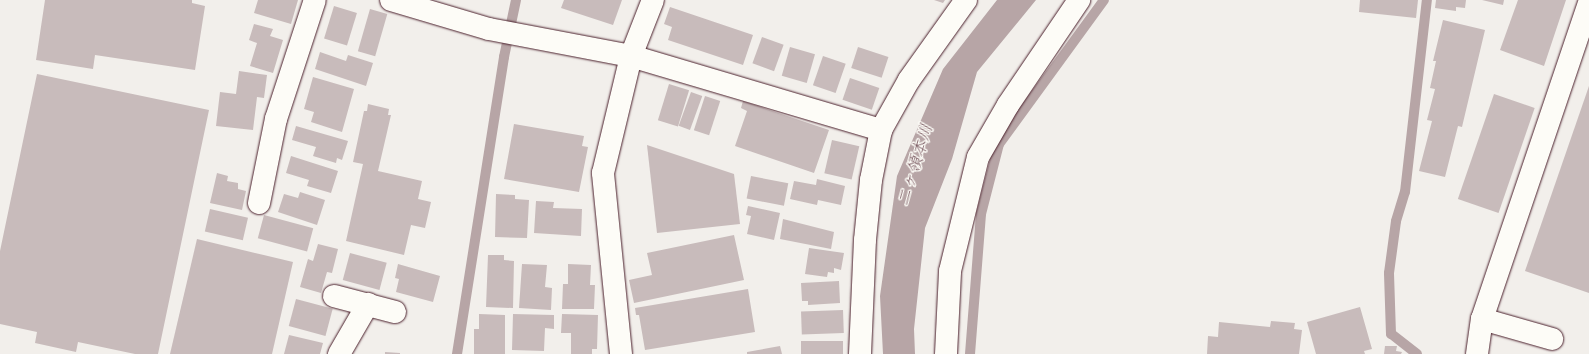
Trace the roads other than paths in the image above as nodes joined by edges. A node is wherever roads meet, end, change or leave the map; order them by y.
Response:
1 (315, 0) edge
2 (391, 0) edge
3 (653, 0) edge
4 (966, 0) edge
5 (1079, 0) edge
6 (1589, 2) edge
7 (631, 56) junction
8 (881, 130) junction
9 (259, 203) dead end
10 (334, 296) dead end
11 (368, 304) junction
12 (394, 312) dead end
13 (1482, 319) junction
14 (1552, 339) dead end
15 (339, 354) edge
16 (621, 354) edge
17 (860, 354) edge
18 (946, 354) edge
19 (1477, 354) edge

1 - 9 street
2 - 7 street
3 - 7 street
4 - 8 street
5 - 18 street
6 - 13 street
7 - 8 street
7 - 16 street
8 - 17 street
10 - 11 street
11 - 12 street
11 - 15 street
13 - 14 street
13 - 19 street

